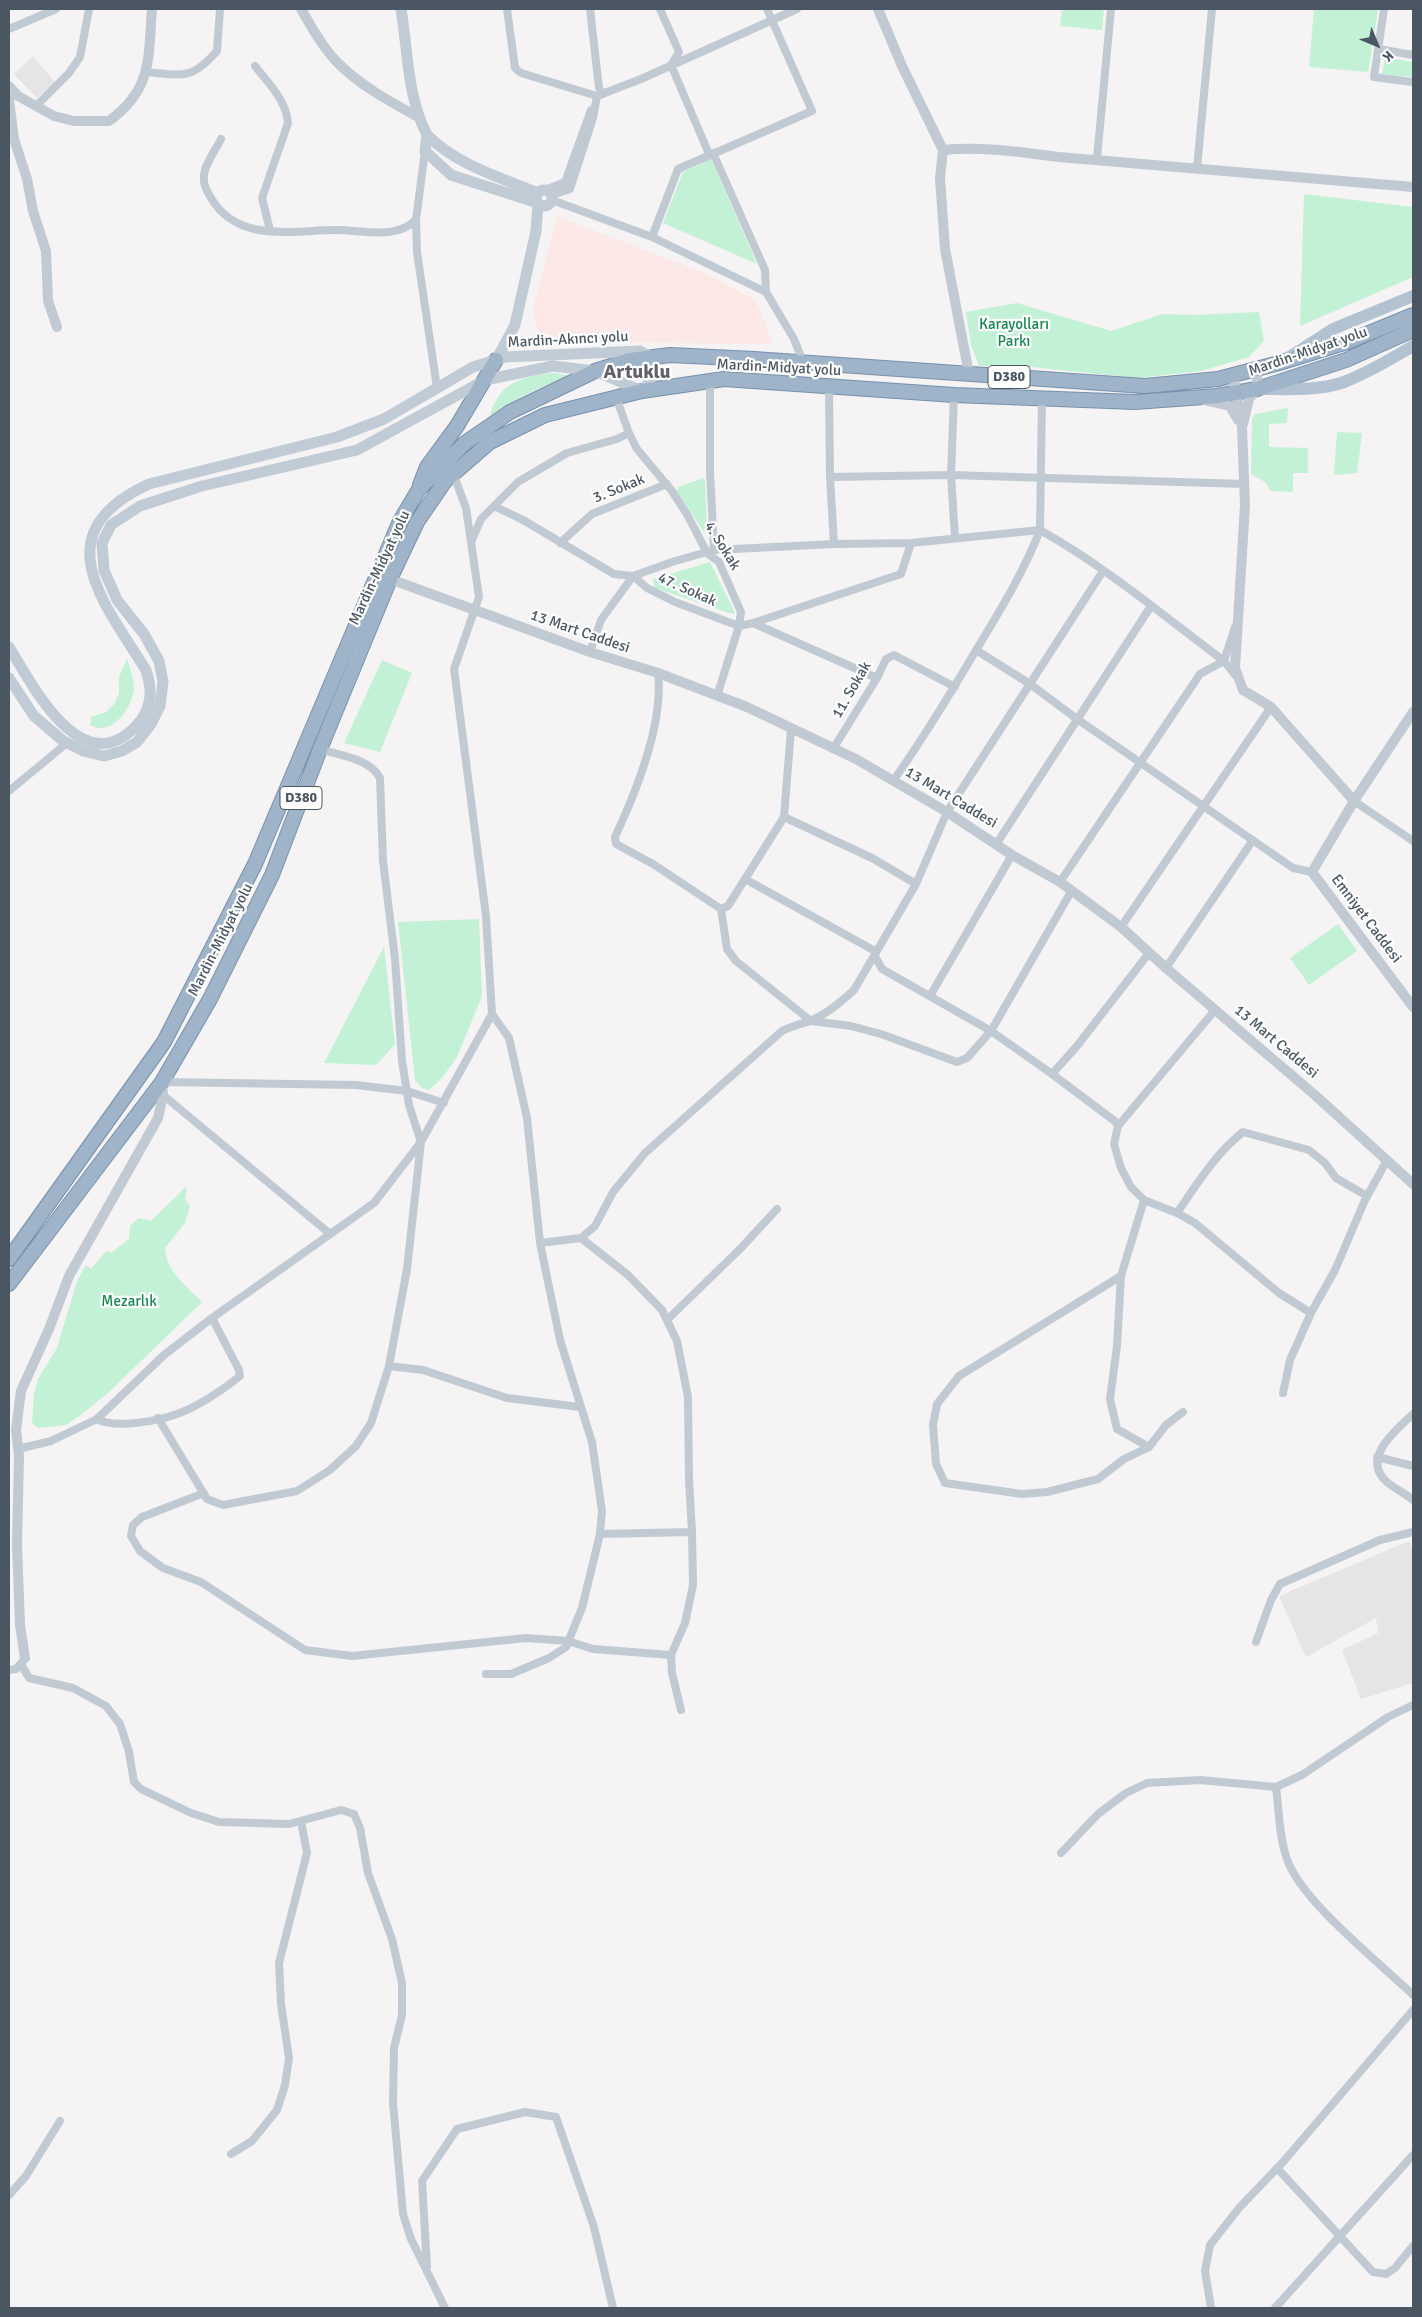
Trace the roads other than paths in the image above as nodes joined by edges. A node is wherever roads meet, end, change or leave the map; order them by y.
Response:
1 (56, 9) edge
2 (89, 9) edge
3 (152, 9) edge
4 (220, 9) edge
5 (301, 9) edge
6 (401, 9) edge
7 (507, 9) edge
8 (590, 9) edge
9 (660, 9) edge
10 (767, 9) edge
11 (796, 9) edge
12 (878, 9) edge
13 (1111, 9) edge
14 (1212, 9) edge
15 (1384, 9) edge
16 (772, 19) junction
17 (9, 28) edge
18 (1378, 49) junction
19 (1413, 55) edge
20 (671, 65) junction
21 (255, 66) dead end
22 (145, 72) junction
23 (1413, 82) edge
24 (9, 86) edge
25 (600, 95) junction
26 (9, 100) edge
27 (37, 105) junction
28 (418, 117) junction
29 (427, 135) junction
30 (221, 139) dead end
31 (424, 150) junction
32 (943, 150) junction
33 (711, 154) junction
34 (1097, 158) junction
35 (1197, 168) junction
36 (1413, 187) edge
37 (545, 196) junction
38 (416, 220) junction
39 (270, 230) junction
40 (652, 237) junction
41 (766, 292) junction
42 (1413, 296) edge
43 (1413, 315) edge
44 (57, 327) dead end
45 (1413, 330) edge
46 (1413, 346) edge
47 (645, 354) junction
48 (496, 360) junction
49 (803, 362) junction
50 (1279, 363) junction
51 (1257, 369) junction
52 (595, 371) junction
53 (969, 374) junction
54 (1233, 374) junction
55 (485, 380) junction
56 (710, 380) junction
57 (829, 386) junction
58 (437, 388) junction
59 (1257, 389) junction
60 (642, 391) junction
61 (1235, 391) junction
62 (954, 395) junction
63 (1186, 396) junction
64 (616, 397) junction
65 (1042, 398) junction
66 (1242, 427) junction
67 (629, 433) junction
68 (453, 473) junction
69 (952, 475) junction
70 (830, 477) junction
71 (1041, 478) junction
72 (667, 484) junction
73 (1244, 484) junction
74 (419, 489) junction
75 (494, 506) junction
76 (1040, 530) junction
77 (955, 538) junction
78 (472, 540) junction
79 (560, 543) junction
80 (912, 543) junction
81 (834, 544) junction
82 (711, 552) junction
83 (1103, 571) junction
84 (633, 576) junction
85 (390, 579) junction
86 (1150, 606) junction
87 (474, 610) junction
88 (1238, 615) junction
89 (753, 623) junction
90 (739, 626) junction
91 (9, 647) edge
92 (976, 650) junction
93 (590, 652) junction
94 (1224, 661) junction
95 (658, 674) junction
96 (9, 678) edge
97 (876, 678) junction
98 (1240, 681) junction
99 (1030, 684) junction
100 (954, 688) junction
101 (717, 696) junction
102 (1271, 707) junction
103 (1413, 712) edge
104 (1077, 720) junction
105 (791, 729) junction
106 (67, 743) junction
107 (320, 749) junction
108 (833, 749) junction
109 (1140, 762) junction
110 (893, 781) junction
111 (9, 791) edge
112 (1352, 798) junction
113 (1202, 806) junction
114 (947, 812) junction
115 (784, 817) junction
116 (1253, 840) junction
117 (1413, 841) edge
118 (997, 844) junction
119 (1012, 855) junction
120 (1312, 872) junction
121 (745, 879) junction
122 (1060, 882) junction
123 (916, 884) junction
124 (1072, 890) junction
125 (721, 909) junction
126 (1121, 927) junction
127 (875, 953) junction
128 (1149, 953) junction
129 (1166, 968) junction
130 (930, 996) junction
131 (1413, 1007) edge
132 (1215, 1010) junction
133 (492, 1014) junction
134 (811, 1020) junction
135 (991, 1031) junction
136 (1052, 1074) junction
137 (163, 1088) junction
138 (407, 1091) junction
139 (444, 1103) junction
140 (1118, 1126) junction
141 (421, 1142) junction
142 (1386, 1162) junction
143 (1413, 1184) edge
144 (1367, 1196) junction
145 (1144, 1200) junction
146 (777, 1209) dead end
147 (1177, 1213) junction
148 (329, 1233) junction
149 (581, 1238) junction
150 (540, 1243) junction
151 (9, 1259) edge
152 (1122, 1276) junction
153 (9, 1284) edge
154 (1312, 1312) junction
155 (212, 1318) junction
156 (667, 1320) junction
157 (389, 1366) junction
158 (1283, 1394) dead end
159 (580, 1407) junction
160 (1183, 1412) dead end
161 (1413, 1414) edge
162 (97, 1418) junction
163 (158, 1418) junction
164 (1149, 1447) junction
165 (18, 1450) junction
166 (1377, 1457) junction
167 (1413, 1466) edge
168 (204, 1493) junction
169 (1413, 1500) edge
170 (692, 1532) junction
171 (1413, 1532) edge
172 (600, 1534) junction
173 (568, 1641) junction
174 (1256, 1642) dead end
175 (671, 1655) junction
176 (23, 1661) junction
177 (9, 1670) edge
178 (486, 1674) dead end
179 (1413, 1705) edge
180 (681, 1710) dead end
181 (1276, 1787) junction
182 (302, 1821) junction
183 (1061, 1853) dead end
184 (1413, 1995) edge
185 (1413, 2010) edge
186 (60, 2121) dead end
187 (231, 2154) dead end
188 (1413, 2155) edge
189 (1277, 2168) junction
190 (9, 2195) edge
191 (1340, 2235) junction
192 (1413, 2246) edge
193 (427, 2270) junction
194 (445, 2308) edge
195 (613, 2308) edge
196 (1211, 2308) edge
197 (1275, 2308) edge

1 - 17 street
2 - 27 street
3 - 22 street
4 - 22 street
5 - 28 street
6 - 28 main road
7 - 25 street
8 - 25 street
9 - 20 street
10 - 16 street
11 - 16 street
12 - 32 street
13 - 34 street
14 - 35 street
15 - 18 street
16 - 20 street
16 - 33 street
18 - 19 street
18 - 23 street
20 - 25 street
20 - 33 street
21 - 39 street
22 - 27 street
24 - 27 street
25 - 37 street
26 - 44 street
28 - 29 main road
29 - 31 main road
29 - 37 main road
30 - 39 street
31 - 37 main road
31 - 38 street
32 - 34 street
32 - 53 street
33 - 40 street
33 - 41 street
34 - 35 street
35 - 36 street
37 - 40 street
37 - 48 main road
38 - 39 street
38 - 58 street
40 - 41 street
41 - 49 street
42 - 50 main road
43 - 50 highway, Mardin-Midyat yolu / D380
45 - 59 highway, Mardin-Midyat yolu / D380
46 - 59 main road
47 - 48 main road, Mardin-Akıncı yolu
47 - 49 highway, Mardin-Midyat yolu / D380
47 - 52 highway, Mardin-Midyat yolu / D380
47 - 60 main road
48 - 55 highway
48 - 58 main road, Mardin-Akıncı yolu
49 - 53 highway, Mardin-Midyat yolu / D380
50 - 51 highway, Mardin-Midyat yolu / D380
51 - 54 highway, Mardin-Midyat yolu / D380
51 - 59 street
52 - 55 main road, Mardin-Akıncı yolu
52 - 60 main road, Mardin-Akıncı yolu
52 - 74 highway, Mardin-Midyat yolu / D380
53 - 54 highway, Mardin-Midyat yolu / D380
54 - 61 street
55 - 74 highway
55 - 106 main road, Mardin-Akıncı yolu
56 - 57 highway, Mardin-Midyat yolu / D380
56 - 60 highway, Mardin-Midyat yolu / D380
56 - 82 street
57 - 62 highway, Mardin-Midyat yolu / D380
57 - 70 street
58 - 91 main road, Mardin-Akıncı yolu
59 - 61 highway, Mardin-Midyat yolu / D380
59 - 66 street
60 - 64 highway, Mardin-Midyat yolu / D380
61 - 63 highway, Mardin-Midyat yolu / D380
61 - 66 street
62 - 65 highway, Mardin-Midyat yolu / D380
62 - 69 street
63 - 65 highway, Mardin-Midyat yolu / D380
63 - 66 street
64 - 67 street, 4. Sokak
64 - 68 highway, Mardin-Midyat yolu / D380
65 - 71 street
66 - 73 street
67 - 72 street, 4. Sokak
67 - 75 street
68 - 78 street
68 - 85 highway, Mardin-Midyat yolu / D380
69 - 70 street
69 - 71 street
69 - 77 street
70 - 81 street
71 - 73 street
71 - 76 street
72 - 79 street, 3. Sokak
72 - 82 street, 4. Sokak
73 - 88 street
74 - 151 highway, Mardin-Midyat yolu / D380
75 - 78 street
75 - 79 street, 47. Sokak
76 - 77 street
76 - 83 street
76 - 92 street
77 - 80 street
78 - 87 street
79 - 84 street, 47. Sokak
80 - 81 street
80 - 89 street
81 - 82 street
82 - 84 street
82 - 90 street, 4. Sokak
83 - 86 street
83 - 99 street
84 - 90 street, 47. Sokak
84 - 93 street
85 - 87 street, 13 Mart Caddesi
85 - 107 highway, Mardin-Midyat yolu / D380
86 - 94 street
86 - 104 street
87 - 93 street, 13 Mart Caddesi
87 - 133 street
88 - 94 street
88 - 98 street
89 - 90 street
89 - 97 street
90 - 101 street, 4. Sokak
92 - 99 street
92 - 100 street
93 - 95 street, 13 Mart Caddesi
94 - 98 street
94 - 109 street
95 - 101 street, 13 Mart Caddesi
95 - 125 street
96 - 106 main road, Mardin-Akıncı yolu
97 - 100 street, 11. Sokak
97 - 108 street, 11. Sokak
98 - 102 street
99 - 104 street
99 - 114 street
100 - 110 street
101 - 105 street, 13 Mart Caddesi
102 - 112 street
102 - 113 street
103 - 112 street, Emniyet Caddesi
104 - 109 street
104 - 118 street
105 - 108 street, 13 Mart Caddesi
105 - 115 street
106 - 111 street
107 - 137 highway, Mardin-Midyat yolu / D380
107 - 138 street
108 - 110 street, 13 Mart Caddesi
109 - 113 street
109 - 122 street
110 - 114 street, 13 Mart Caddesi
112 - 117 street
112 - 120 street, Emniyet Caddesi
113 - 116 street
113 - 126 street
114 - 118 street, 13 Mart Caddesi
114 - 123 street
115 - 121 street
115 - 123 street
116 - 120 street
116 - 129 street
118 - 119 street, 13 Mart Caddesi
119 - 122 street, 13 Mart Caddesi
119 - 130 street
120 - 131 street, Emniyet Caddesi
121 - 125 street
121 - 127 street
122 - 124 street, 13 Mart Caddesi
123 - 127 street
124 - 126 street, 13 Mart Caddesi
124 - 135 street
125 - 134 street
126 - 128 street, 13 Mart Caddesi
127 - 130 street
127 - 134 street
128 - 129 street, 13 Mart Caddesi
128 - 136 street
129 - 132 street, 13 Mart Caddesi
130 - 135 street
132 - 140 street
132 - 142 street, 13 Mart Caddesi
133 - 139 street
133 - 150 street
134 - 135 street
134 - 149 street
135 - 136 street
136 - 140 street
137 - 138 street
137 - 148 street
137 - 153 highway, Mardin-Midyat yolu / D380
137 - 165 street
138 - 139 street
138 - 141 street
139 - 141 street
140 - 145 street
141 - 148 street
141 - 157 street
142 - 143 street, 13 Mart Caddesi
142 - 144 street
144 - 147 street
144 - 154 street
145 - 147 street
145 - 152 street
146 - 156 street
147 - 154 street
148 - 155 street
149 - 150 street
149 - 156 street
150 - 159 street
152 - 164 street
152 - 164 street
154 - 158 street
155 - 162 street
155 - 163 street
156 - 170 street
157 - 159 street
157 - 168 street
159 - 172 street
160 - 164 street
161 - 166 street
162 - 163 street
162 - 165 street
163 - 168 street
165 - 176 street
166 - 167 street
166 - 169 street
168 - 173 street
170 - 172 street
170 - 175 street
171 - 174 street
172 - 173 street
173 - 175 street
173 - 178 street
175 - 180 street
176 - 177 street
176 - 182 street
179 - 181 street
181 - 183 street
181 - 184 street
182 - 187 street
182 - 193 street
185 - 189 street
186 - 190 street
188 - 191 street
189 - 191 street
189 - 196 street
191 - 192 street
191 - 197 street
193 - 194 street
193 - 195 street

